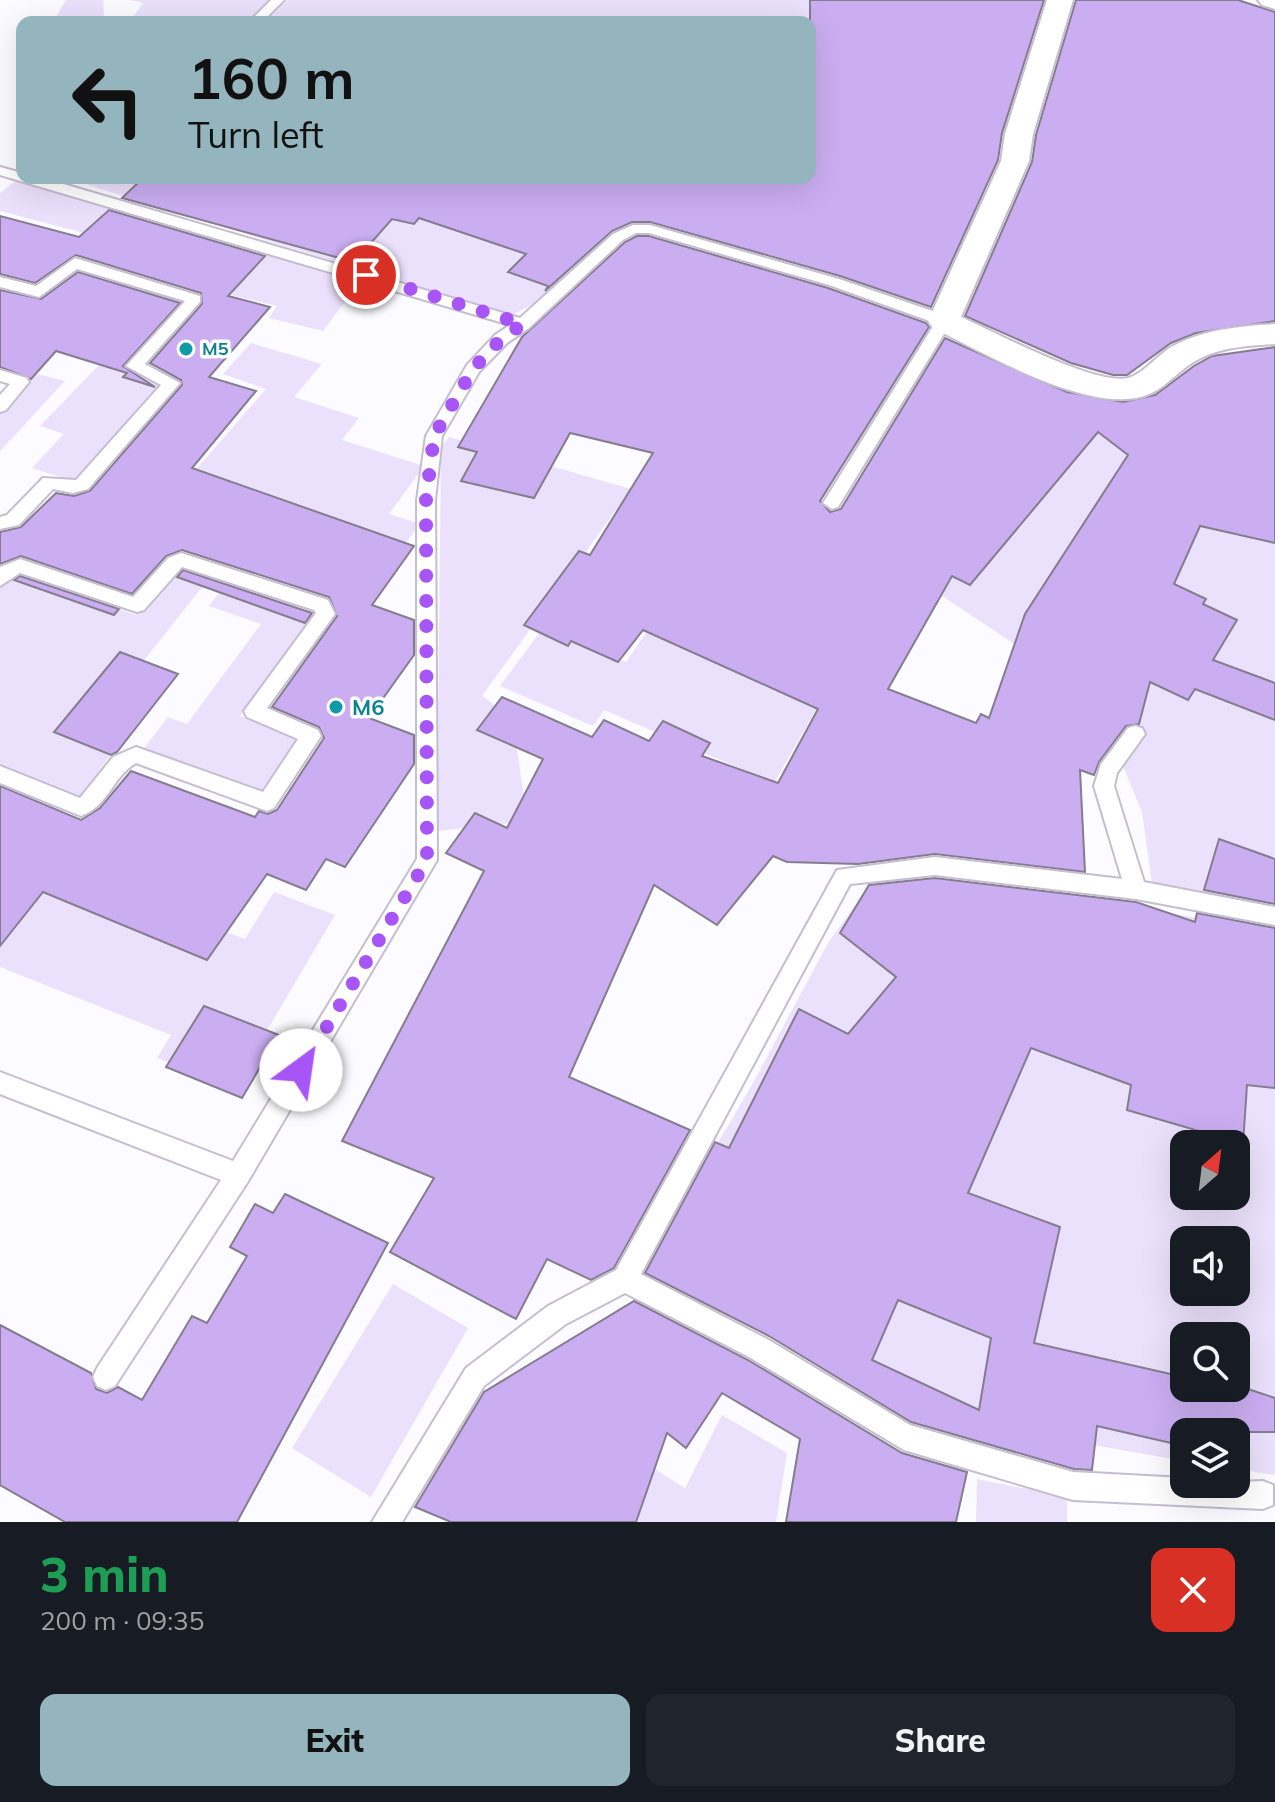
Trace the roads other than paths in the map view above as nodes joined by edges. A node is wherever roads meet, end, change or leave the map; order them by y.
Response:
1 (278, 0) edge
2 (1060, 0) edge
3 (261, 16) edge
4 (83, 184) edge
5 (0, 282) edge
6 (944, 321) junction
7 (523, 324) junction
8 (1275, 334) edge
9 (0, 375) edge
10 (0, 406) edge
11 (832, 503) dead end
12 (0, 523) edge
13 (0, 579) edge
14 (1135, 734) dead end
15 (0, 774) edge
16 (1136, 890) junction
17 (1275, 916) edge
18 (0, 1083) edge
19 (238, 1175) junction
20 (625, 1279) junction
21 (106, 1377) dead end
22 (1263, 1495) dead end
23 (386, 1522) edge

1 - 3 lane
2 - 6 street
4 - 7 lane
5 - 12 lane
6 - 7 lane
6 - 8 street
6 - 11 lane
7 - 19 lane
9 - 10 lane
13 - 15 lane
14 - 16 lane
16 - 17 lane
16 - 20 lane
18 - 19 lane
19 - 21 lane
20 - 22 lane
20 - 23 lane

